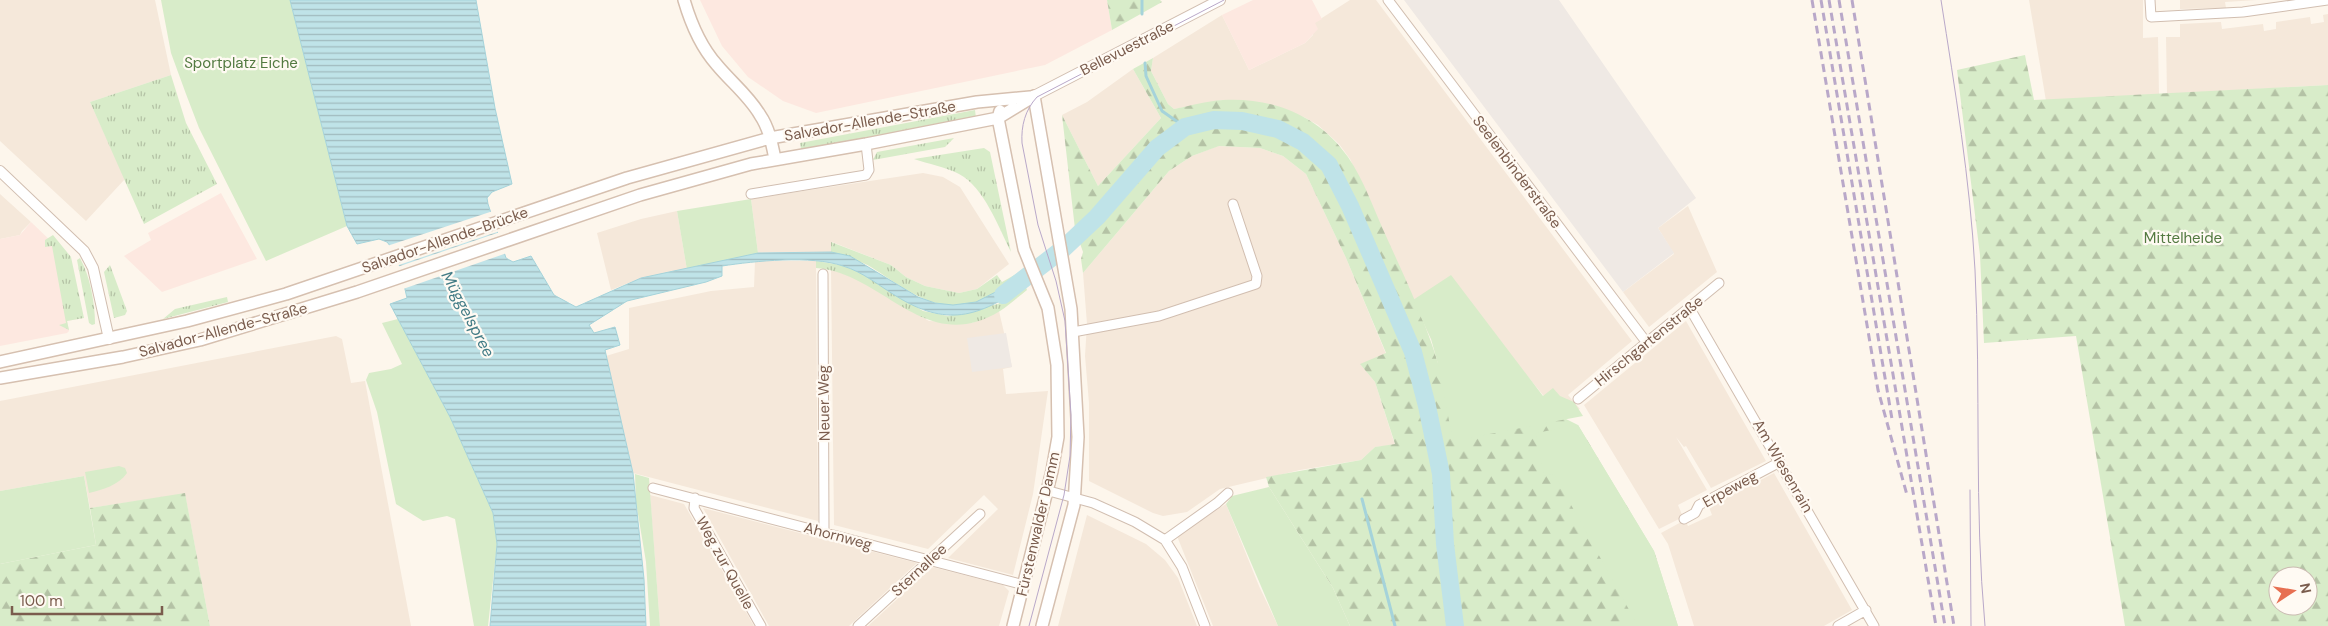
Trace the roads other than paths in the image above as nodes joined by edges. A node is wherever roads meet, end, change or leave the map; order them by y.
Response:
1 (684, 0) edge
2 (1220, 0) edge
3 (1388, 0) edge
4 (2150, 0) edge
5 (2328, 0) edge
6 (1034, 96) junction
7 (1002, 99) junction
8 (998, 118) junction
9 (770, 138) junction
10 (866, 144) junction
11 (775, 159) junction
12 (0, 171) edge
13 (751, 194) dead end
14 (1233, 204) dead end
15 (540, 207) joint
16 (546, 227) joint
17 (350, 272) joint
18 (823, 274) dead end
19 (1719, 283) dead end
20 (357, 292) joint
21 (1689, 307) junction
22 (1073, 332) junction
23 (109, 339) junction
24 (1647, 343) junction
25 (113, 358) junction
26 (0, 362) edge
27 (0, 378) edge
28 (1578, 399) dead end
29 (1780, 462) junction
30 (653, 488) dead end
31 (1049, 491) junction
32 (1228, 492) dead end
33 (695, 498) junction
34 (1075, 498) junction
35 (980, 514) dead end
36 (1684, 519) dead end
37 (824, 532) junction
38 (1165, 540) junction
39 (930, 560) junction
40 (1024, 585) junction
41 (1866, 610) junction
42 (761, 626) edge
43 (858, 626) edge
44 (1013, 626) edge
45 (1042, 626) edge
46 (1205, 626) edge
47 (1838, 626) edge
48 (1874, 626) edge

1 - 9 main road
2 - 6 street, Bellevuestraße
3 - 24 street, Seelenbinderstraße
4 - 5 street
6 - 7 main road, Salvador-Allende-Straße
6 - 8 main road, Salvador-Allende-Straße
6 - 22 main road, Fürstenwalder Damm
7 - 8 main road, Fürstenwalder Damm
7 - 9 main road, Salvador-Allende-Straße
8 - 10 main road, Salvador-Allende-Straße
8 - 31 main road, Fürstenwalder Damm
9 - 11 main road
9 - 15 main road, Salvador-Allende-Straße
10 - 11 main road, Salvador-Allende-Straße
10 - 13 street, Salvador-Allende-Straße
11 - 16 main road, Salvador-Allende-Straße
12 - 23 street
14 - 22 street
15 - 17 main road, Salvador-Allende-Brücke
16 - 20 main road, Salvador-Allende-Brücke
17 - 23 main road, Salvador-Allende-Straße
18 - 37 street, Neuer Weg
19 - 21 street, Hirschgartenstraße
20 - 25 main road, Salvador-Allende-Straße
21 - 24 street, Hirschgartenstraße
21 - 29 street, Am Wiesenrain
22 - 34 main road, Fürstenwalder Damm
23 - 25 main road
23 - 26 main road, Salvador-Allende-Straße
24 - 28 street, Hirschgartenstraße
25 - 27 main road, Salvador-Allende-Straße
29 - 36 street, Erpeweg
29 - 41 street, Am Wiesenrain
30 - 33 street, Ahornweg
31 - 34 street
31 - 40 main road, Fürstenwalder Damm
32 - 38 street
33 - 37 street, Ahornweg
33 - 42 street, Weg zur Quelle
34 - 38 street
34 - 45 main road, Fürstenwalder Damm
35 - 39 street, Sternallee
37 - 39 street, Ahornweg
38 - 46 street
39 - 40 street, Ahornweg
39 - 43 street, Sternallee
40 - 44 main road, Fürstenwalder Damm
41 - 47 street
41 - 48 street, Am Wiesenrain

